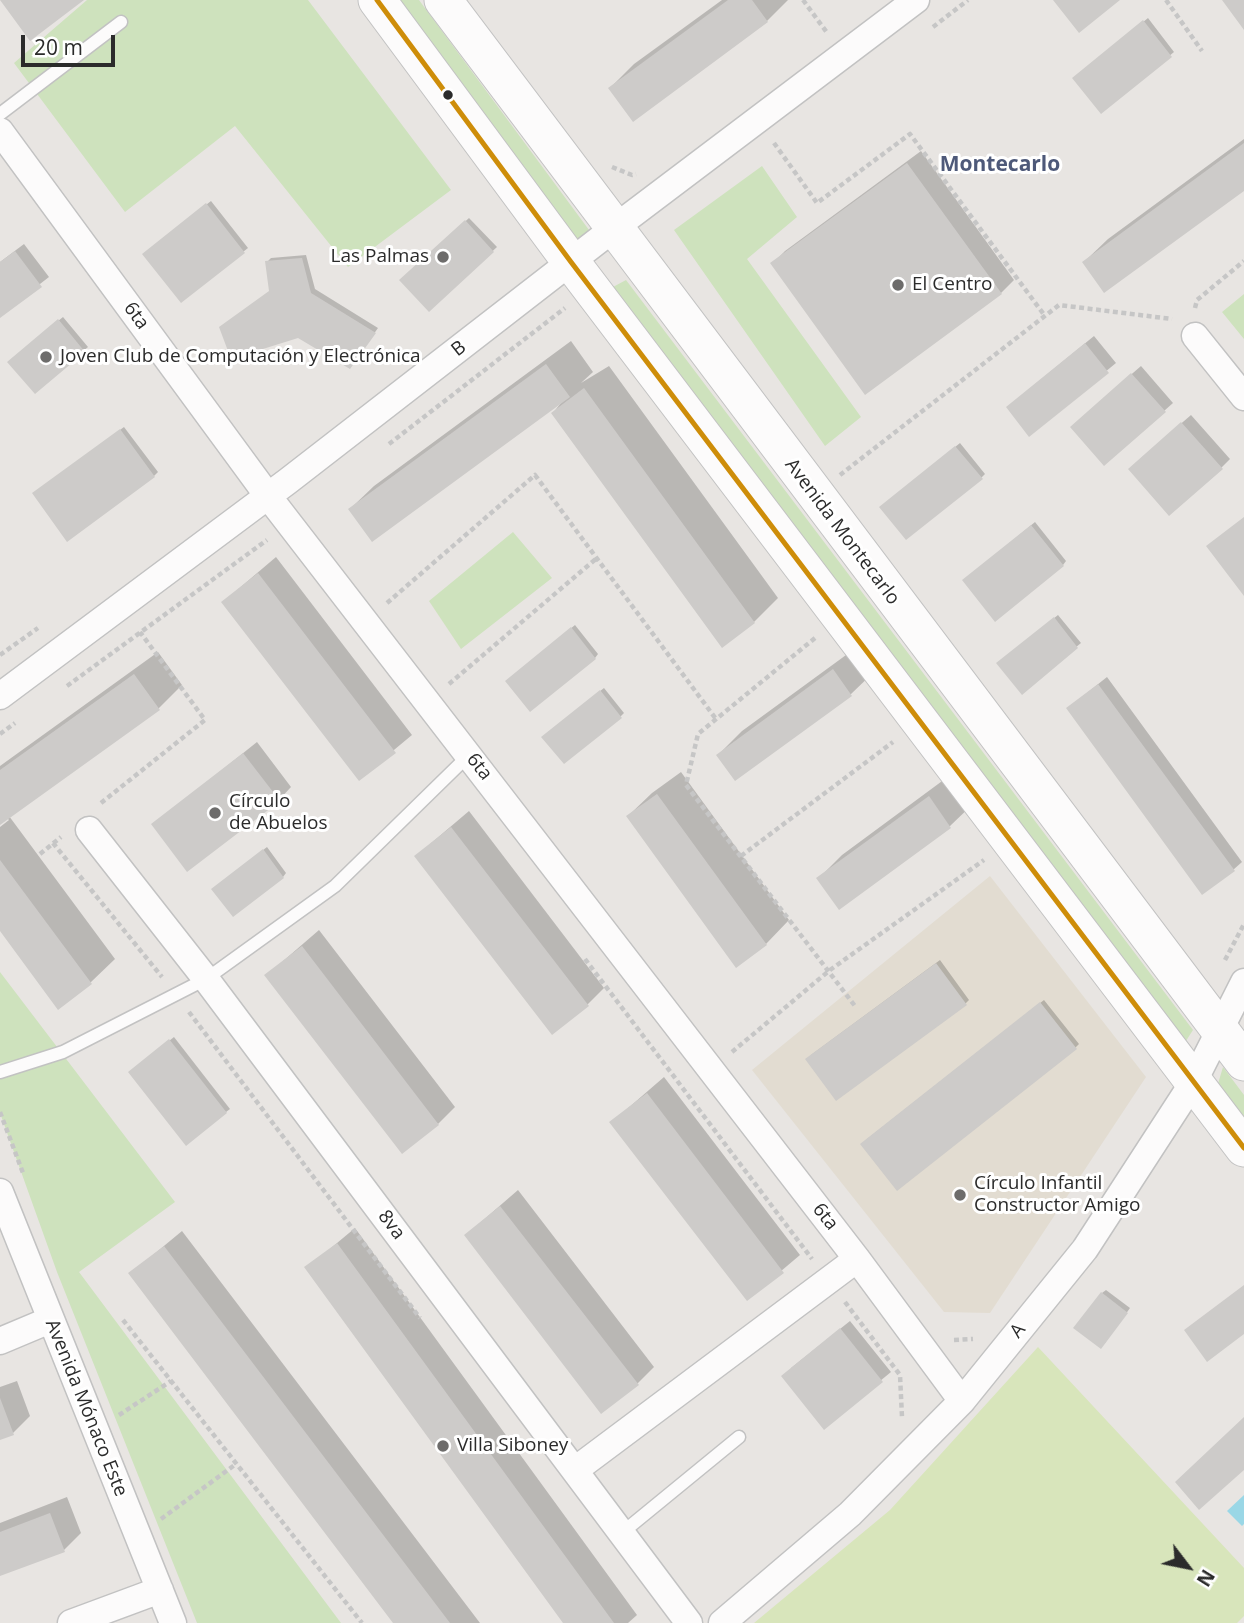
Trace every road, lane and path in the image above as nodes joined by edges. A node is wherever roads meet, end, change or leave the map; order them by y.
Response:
1 (377, 0) edge
2 (443, 0) edge
3 (803, 0) edge
4 (916, 0) edge
5 (968, 0) edge
6 (1166, 0) edge
7 (121, 22) dead end
8 (924, 34) dead end
9 (1202, 51) dead end
10 (842, 55) junction
11 (0, 114) edge
12 (757, 120) junction
13 (0, 131) edge
14 (613, 229) junction
15 (1244, 261) edge
16 (570, 262) junction
17 (568, 306) dead end
18 (1045, 316) junction
19 (1193, 328) junction
20 (1244, 397) edge
21 (383, 448) dead end
22 (837, 478) dead end
23 (268, 496) junction
24 (276, 550) dead end
25 (597, 558) junction
26 (377, 593) dead end
27 (386, 604) junction
28 (120, 606) junction
29 (394, 614) dead end
30 (140, 634) junction
31 (818, 636) dead end
32 (441, 674) dead end
33 (449, 684) junction
34 (65, 687) dead end
35 (457, 695) dead end
36 (0, 696) edge
37 (22, 718) dead end
38 (716, 719) junction
39 (0, 734) edge
40 (900, 738) dead end
41 (470, 754) junction
42 (89, 830) joint
43 (53, 843) dead end
44 (741, 856) junction
45 (990, 856) dead end
46 (1244, 924) edge
47 (580, 952) dead end
48 (1220, 968) dead end
49 (830, 970) junction
50 (206, 979) junction
51 (1244, 982) edge
52 (176, 994) junction
53 (855, 1006) dead end
54 (1220, 1030) junction
55 (721, 1043) dead end
56 (729, 1054) junction
57 (1244, 1062) edge
58 (738, 1065) dead end
59 (0, 1072) edge
60 (1194, 1081) junction
61 (1244, 1148) edge
62 (0, 1192) edge
63 (857, 1259) junction
64 (828, 1280) junction
65 (50, 1320) junction
66 (123, 1320) dead end
67 (426, 1325) dead end
68 (981, 1332) dead end
69 (952, 1340) dead end
70 (0, 1341) edge
71 (171, 1381) junction
72 (962, 1401) junction
73 (114, 1418) dead end
74 (897, 1424) dead end
75 (739, 1437) dead end
76 (236, 1464) junction
77 (575, 1470) junction
78 (159, 1521) dead end
79 (623, 1532) junction
80 (160, 1590) junction
81 (71, 1623) edge
82 (173, 1623) edge
83 (362, 1623) edge
84 (689, 1623) edge
85 (722, 1623) edge

1 - 16 main road
2 - 14 main road, Avenida Montecarlo
3 - 10 path
4 - 10 street, B
5 - 8 path
6 - 9 path
7 - 11 lane
10 - 12 street, B
12 - 14 street, B
12 - 18 path
13 - 23 street, 6ta
14 - 16 street, B
14 - 54 main road, Avenida Montecarlo
15 - 19 path
16 - 23 street, B
16 - 60 main road
17 - 21 path
18 - 19 path
18 - 22 path
19 - 20 street
23 - 28 street, B
23 - 41 street, 6ta
24 - 30 path
25 - 27 path
25 - 33 path
25 - 38 path
26 - 27 path
27 - 29 path
28 - 30 path
28 - 36 street, B
30 - 34 path
30 - 42 path
31 - 38 path
32 - 33 path
33 - 35 path
37 - 39 path
38 - 44 path
40 - 44 path
41 - 50 lane
41 - 63 street, 6ta
42 - 50 street, 8va
43 - 52 path
44 - 49 path
45 - 49 path
46 - 48 path
47 - 64 path
49 - 53 path
49 - 56 path
50 - 52 lane
50 - 77 street, 8va
51 - 54 street, A
52 - 59 lane
52 - 67 path
54 - 57 main road, Avenida Montecarlo
54 - 60 street, A
55 - 56 path
56 - 58 path
60 - 61 main road
60 - 72 street, A
62 - 65 street, Avenida Mónaco Este
63 - 64 street
63 - 72 street, 6ta
64 - 74 path
64 - 77 street
65 - 70 street
65 - 80 street, Avenida Mónaco Este
66 - 71 path
68 - 69 path
71 - 73 path
71 - 76 path
72 - 85 street, A
75 - 79 lane
76 - 78 path
76 - 83 path
77 - 79 street, 8va
79 - 84 street, 8va
80 - 81 street
80 - 82 street, Avenida Mónaco Este

